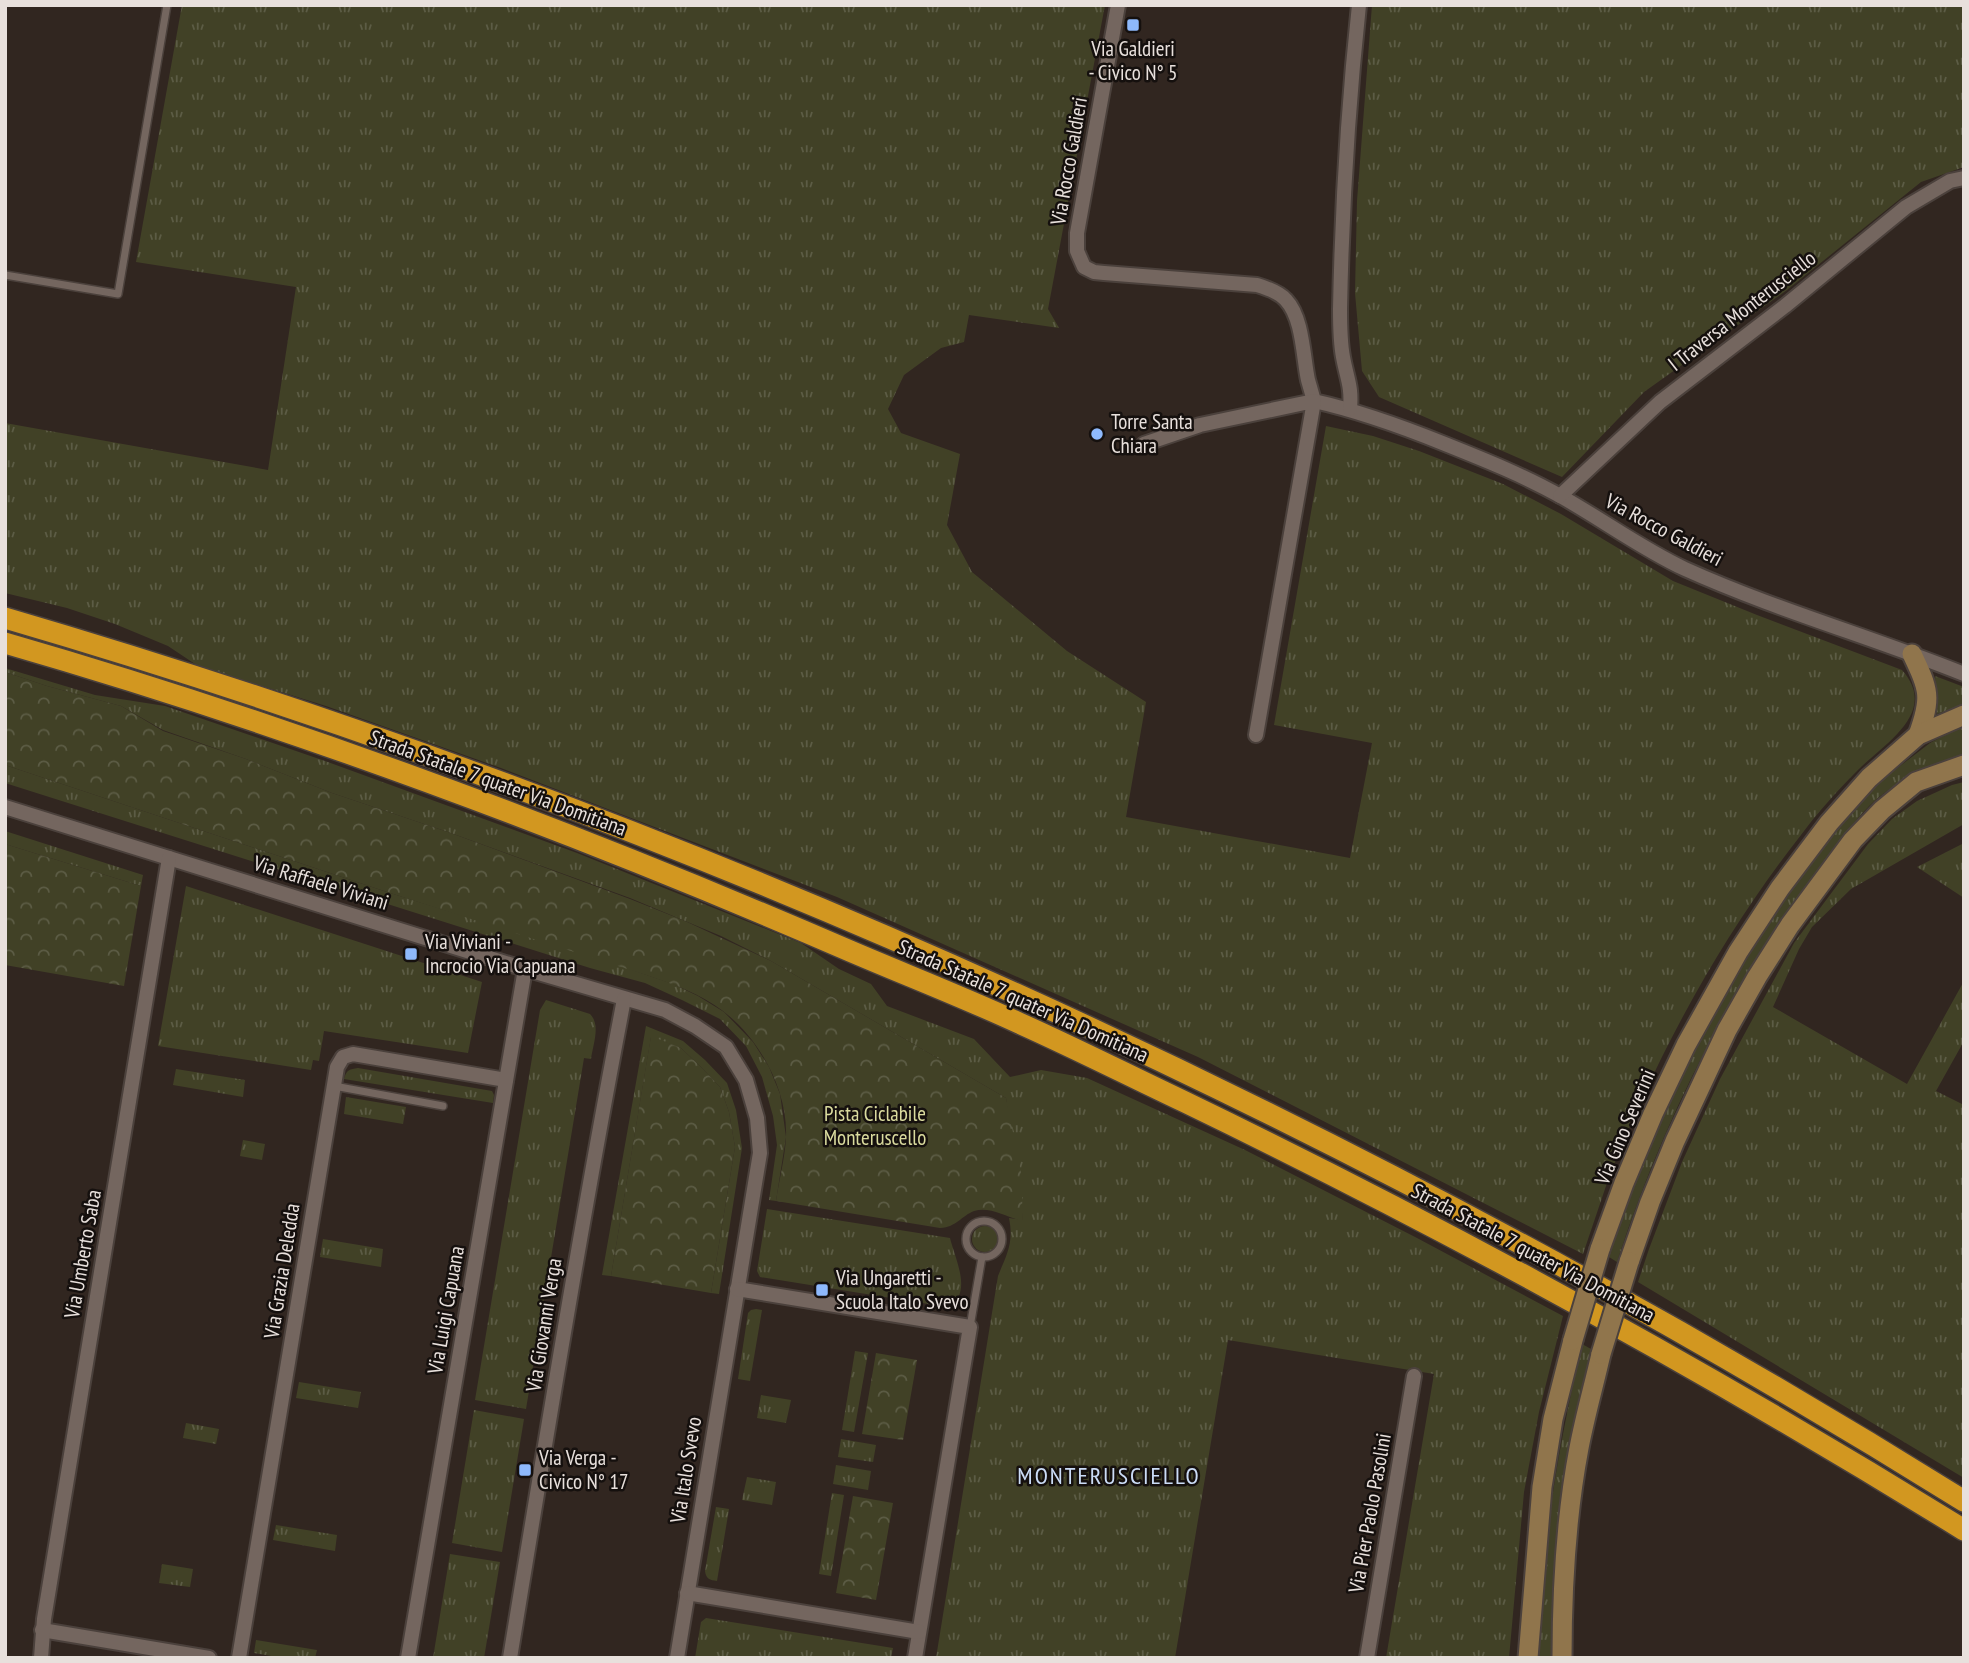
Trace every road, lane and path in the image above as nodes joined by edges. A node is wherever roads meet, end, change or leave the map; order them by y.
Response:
1 (167, 5) edge
2 (1118, 5) edge
3 (1359, 5) edge
4 (1964, 178) edge
5 (5, 275) edge
6 (1314, 401) junction
7 (1350, 409) junction
8 (1144, 444) dead end
9 (1560, 496) junction
10 (5, 618) edge
11 (5, 643) edge
12 (1912, 654) junction
13 (1964, 674) edge
14 (1964, 715) edge
15 (1256, 735) dead end
16 (1918, 735) junction
17 (1964, 765) edge
18 (5, 807) edge
19 (169, 858) junction
20 (525, 969) junction
21 (624, 999) junction
22 (506, 1080) junction
23 (334, 1086) junction
24 (443, 1106) dead end
25 (982, 1257) junction
26 (737, 1289) junction
27 (970, 1327) junction
28 (1414, 1376) dead end
29 (1964, 1501) edge
30 (1964, 1530) edge
31 (687, 1593) junction
32 (42, 1630) junction
33 (919, 1632) junction
34 (41, 1658) edge
35 (209, 1658) edge
36 (239, 1658) edge
37 (408, 1658) edge
38 (510, 1658) edge
39 (677, 1658) edge
40 (915, 1658) edge
41 (1367, 1658) edge
42 (1528, 1658) edge
43 (1562, 1658) edge

1 - 5 lane
2 - 6 street, Via Rocco Galdieri
3 - 7 street
4 - 9 street, I Traversa Monterusciello
6 - 7 street, Via Rocco Galdieri
6 - 8 street
6 - 15 street
7 - 9 street, Via Rocco Galdieri
9 - 12 street, Via Rocco Galdieri
10 - 29 highway, Strada Statale 7 quater Via Domitiana
11 - 30 highway, Strada Statale 7 quater Via Domitiana
12 - 13 street, Via Rocco Galdieri
12 - 16 street
14 - 16 street, Via Gino Severini
16 - 42 street, Via Gino Severini, bridge
17 - 43 street, bridge
18 - 19 street, Via Raffaele Viviani
19 - 20 street, Via Raffaele Viviani
19 - 32 street, Via Umberto Saba
20 - 21 street, Via Raffaele Viviani
20 - 22 street, Via Luigi Capuana
21 - 26 street, Via Italo Svevo
21 - 38 street, Via Giovanni Verga
22 - 23 street, Via Grazia Deledda
22 - 37 street, Via Luigi Capuana
23 - 24 lane
23 - 36 street, Via Grazia Deledda
25 - 25 lane
25 - 27 lane
26 - 27 street
26 - 31 street, Via Italo Svevo
27 - 33 street
28 - 41 street, Via Pier Paolo Pasolini
31 - 33 street
31 - 39 street, Via Italo Svevo
32 - 34 street, Via Umberto Saba
32 - 35 street
33 - 40 street

